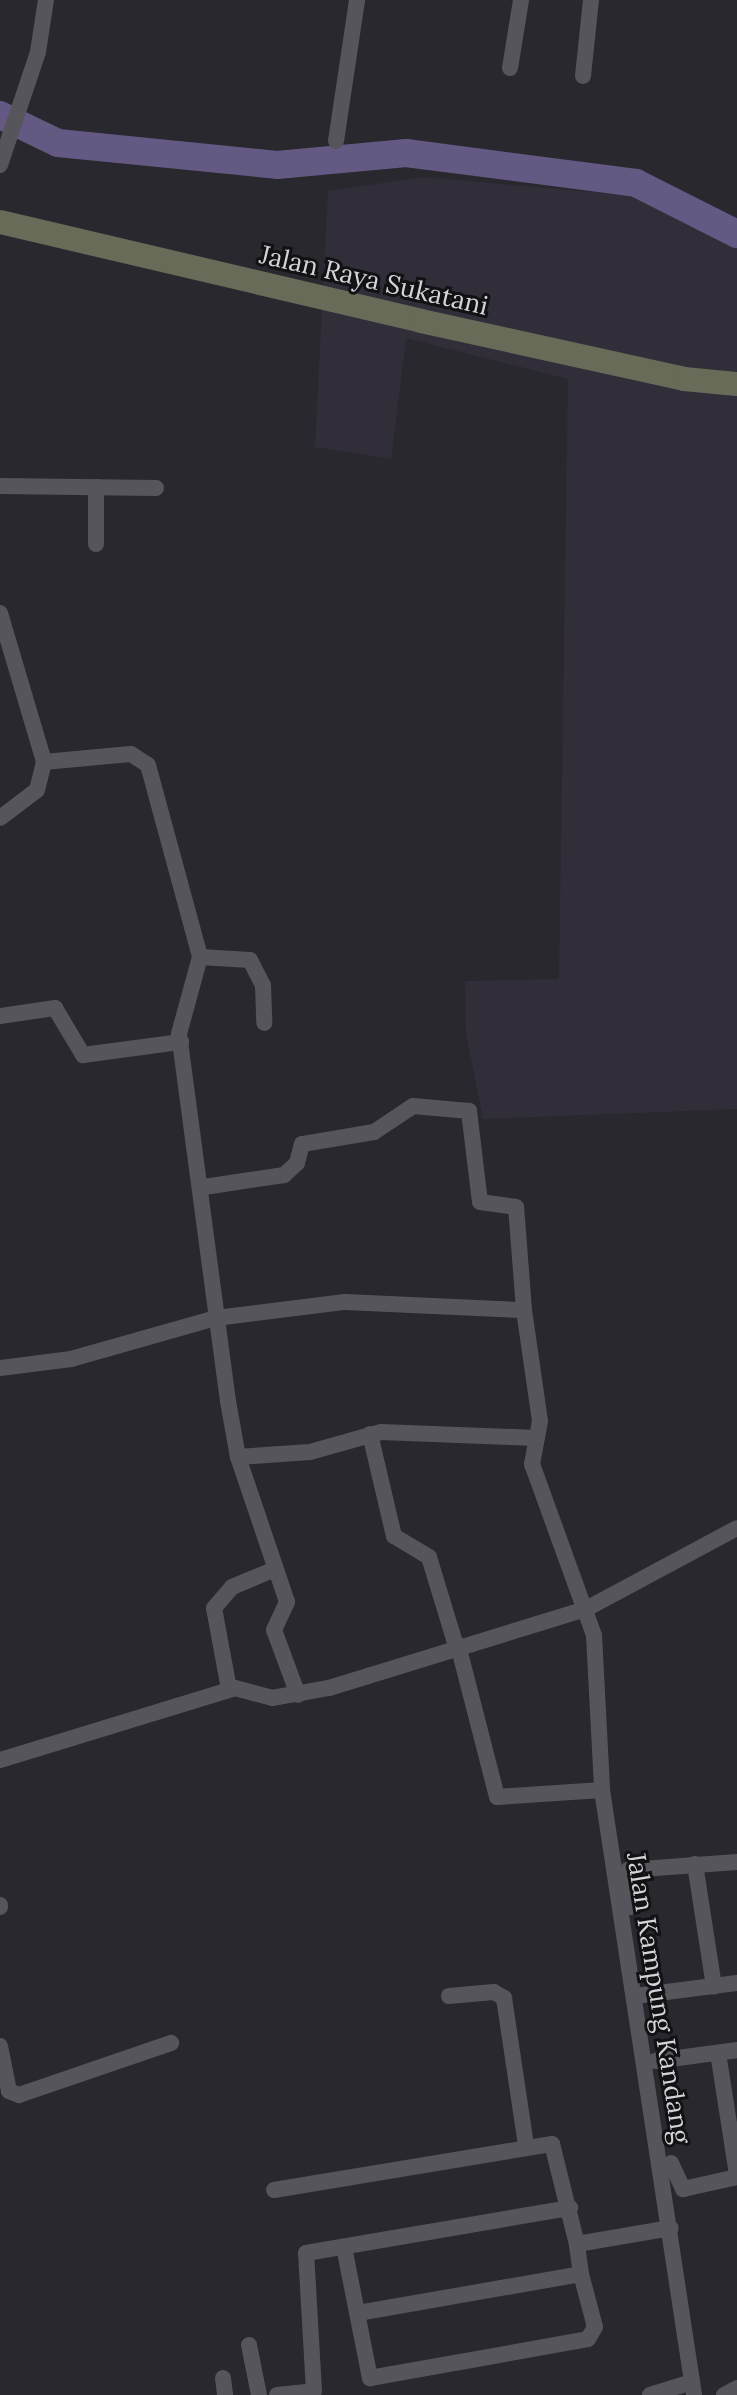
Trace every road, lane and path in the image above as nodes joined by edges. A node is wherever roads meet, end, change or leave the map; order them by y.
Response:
1 (46, 0) edge
2 (357, 0) edge
3 (521, 0) edge
4 (591, 0) edge
5 (510, 68) dead end
6 (583, 76) dead end
7 (336, 141) dead end
8 (1, 163) edge
9 (0, 222) edge
10 (737, 384) edge
11 (0, 486) edge
12 (96, 487) junction
13 (156, 488) dead end
14 (96, 544) dead end
15 (0, 613) edge
16 (44, 762) junction
17 (0, 818) edge
18 (200, 957) junction
19 (0, 1016) edge
20 (264, 1023) dead end
21 (181, 1042) junction
22 (204, 1187) junction
23 (524, 1310) junction
24 (216, 1318) junction
25 (0, 1368) edge
26 (370, 1434) junction
27 (537, 1438) junction
28 (238, 1457) junction
29 (736, 1532) edge
30 (275, 1569) junction
31 (586, 1609) junction
32 (457, 1645) junction
33 (229, 1689) junction
34 (298, 1695) junction
35 (0, 1760) edge
36 (602, 1790) junction
37 (737, 1862) edge
38 (695, 1864) junction
39 (737, 1983) edge
40 (714, 1987) junction
41 (640, 1995) junction
42 (449, 1996) dead end
43 (171, 2043) dead end
44 (0, 2046) edge
45 (737, 2050) edge
46 (718, 2053) junction
47 (655, 2061) junction
48 (526, 2146) junction
49 (737, 2176) edge
50 (274, 2190) dead end
51 (570, 2208) junction
52 (671, 2228) junction
53 (577, 2244) junction
54 (344, 2247) junction
55 (581, 2274) junction
56 (358, 2313) junction
57 (249, 2345) dead end
58 (737, 2388) edge
59 (693, 2389) edge
60 (259, 2395) edge
61 (277, 2395) edge
62 (650, 2395) edge
63 (724, 2395) edge

1 - 8 street
2 - 7 street
3 - 5 street
4 - 6 street
9 - 10 main road, Jalan Raya Sukatani
11 - 12 street
12 - 13 street
12 - 14 street
15 - 16 street
16 - 17 street
16 - 18 street
18 - 20 street
18 - 21 street
19 - 21 street
21 - 22 street
22 - 23 street, Jalan Kampung Kandang
22 - 24 street
23 - 24 street
23 - 27 street, Jalan Kampung Kandang
24 - 25 street
24 - 28 street
26 - 27 street
26 - 28 street
26 - 32 street
27 - 31 street, Jalan Kampung Kandang
28 - 30 street
29 - 31 street
30 - 33 street
30 - 34 street
31 - 32 street
31 - 36 street, Jalan Kampung Kandang
32 - 34 street
32 - 36 street
33 - 34 street
33 - 35 street
36 - 41 street, Jalan Kampung Kandang
37 - 38 street
38 - 40 street
38 - 41 street
39 - 40 street
40 - 41 street
41 - 47 street
41 - 52 street, Jalan Kampung Kandang
42 - 48 street
43 - 44 street
45 - 46 street
46 - 47 street
46 - 49 street
47 - 49 street
48 - 50 street
48 - 51 street
51 - 53 street
51 - 54 street
52 - 53 street
52 - 59 street, Jalan Kampung Kandang
53 - 55 street
54 - 56 street
54 - 61 street
55 - 56 street
55 - 56 street
57 - 60 street
58 - 63 street
59 - 62 street

